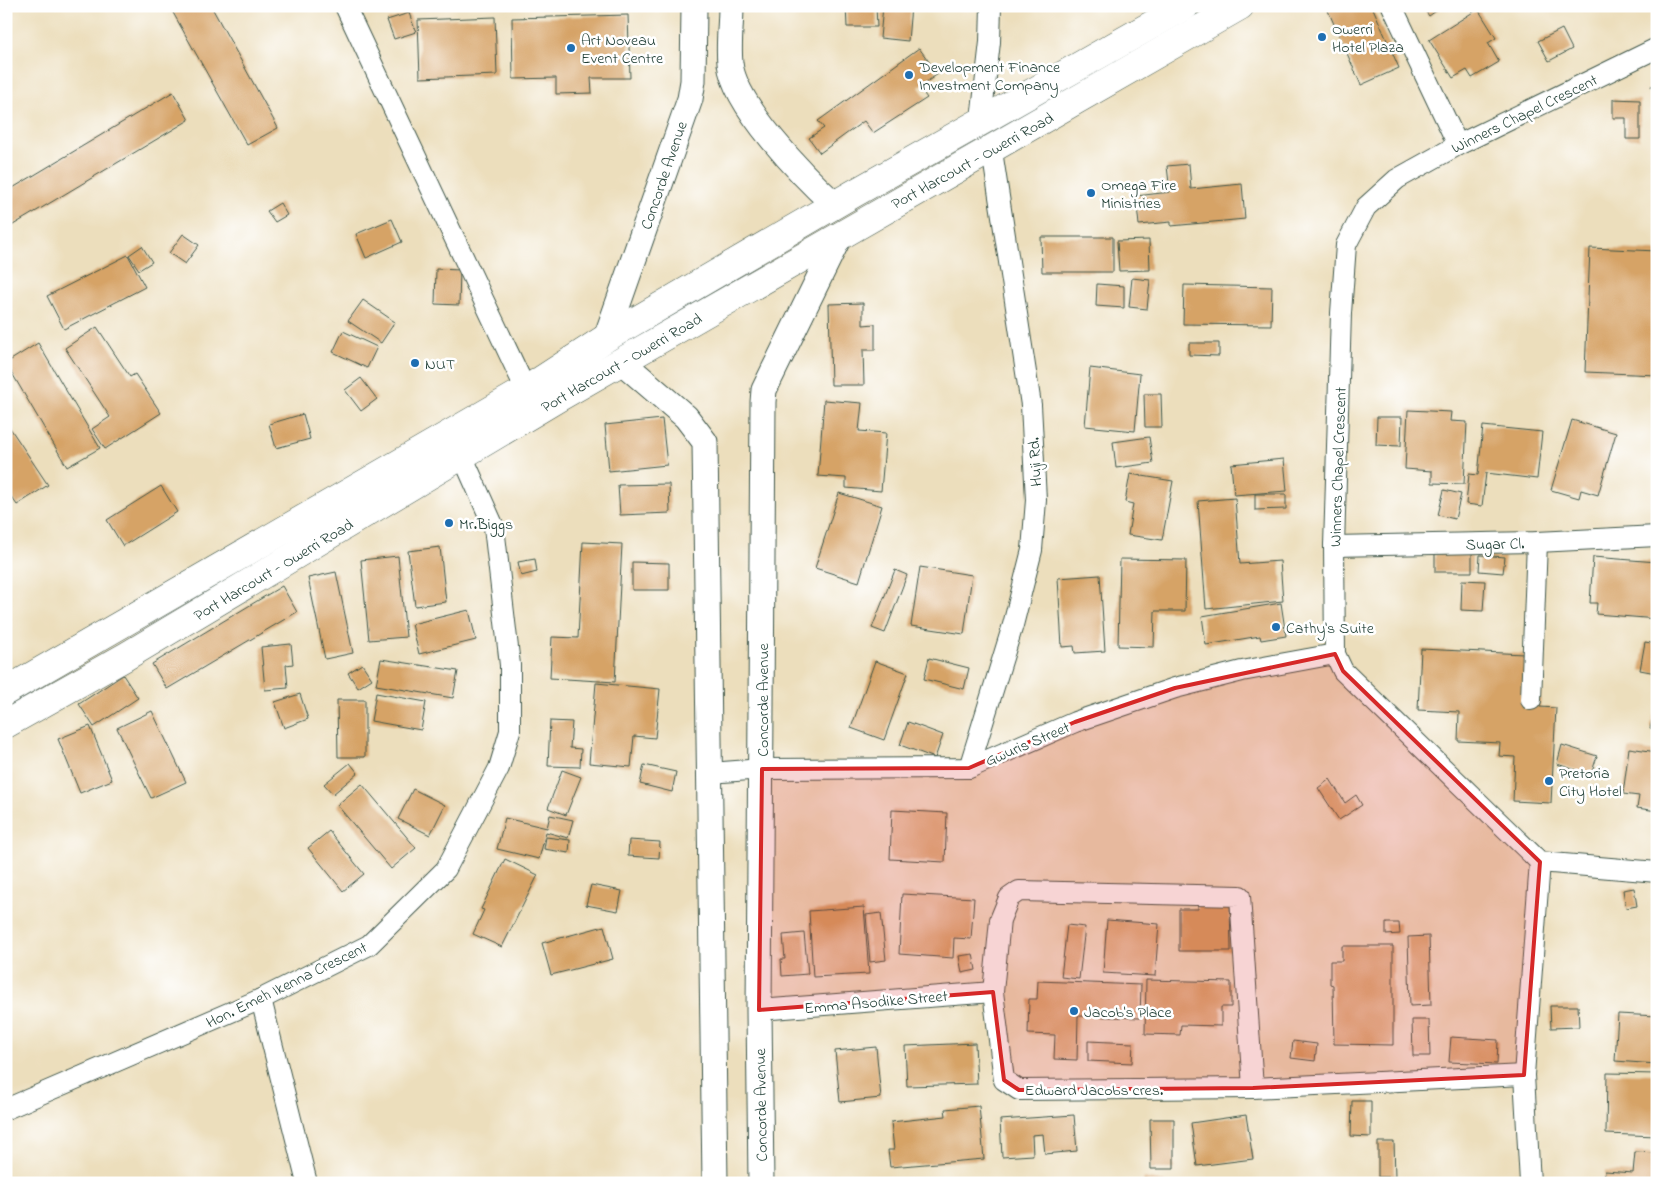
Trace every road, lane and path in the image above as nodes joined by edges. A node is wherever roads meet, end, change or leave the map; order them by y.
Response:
1 (345, 6) edge
2 (694, 6) edge
3 (731, 6) edge
4 (991, 6) edge
5 (1185, 6) edge
6 (1240, 6) edge
7 (1392, 6) edge
8 (1657, 48) edge
9 (981, 120) junction
10 (1458, 145) junction
11 (992, 151) junction
12 (835, 205) junction
13 (840, 235) junction
14 (606, 338) junction
15 (621, 361) junction
16 (526, 390) junction
17 (457, 444) junction
18 (1657, 536) edge
19 (1537, 542) junction
20 (1334, 546) junction
21 (1335, 654) junction
22 (6, 691) edge
23 (1531, 700) dead end
24 (6, 724) edge
25 (969, 768) junction
26 (762, 770) junction
27 (710, 772) junction
28 (1540, 862) junction
29 (1657, 872) edge
30 (993, 992) junction
31 (261, 1000) junction
32 (759, 1010) junction
33 (1524, 1075) junction
34 (1253, 1088) junction
35 (6, 1109) edge
36 (307, 1183) edge
37 (715, 1183) edge
38 (761, 1183) edge
39 (1530, 1183) edge

1 - 16 street
2 - 14 street, Concorde Avenue
3 - 12 street
4 - 9 street
5 - 9 main road, Port Harcourt - Owerri Road
6 - 11 main road, Port Harcourt - Owerri Road
7 - 10 street
8 - 10 street, Winners Chapel Crescent
9 - 11 main road
9 - 12 main road, Port Harcourt - Owerri Road
10 - 20 street, Winners Chapel Crescent
11 - 13 main road, Port Harcourt - Owerri Road
11 - 25 street, Huji Rd.
12 - 14 main road, Port Harcourt - Owerri Road
13 - 15 main road, Port Harcourt - Owerri Road
13 - 26 street, Concorde Avenue
14 - 16 main road, Port Harcourt - Owerri Road
15 - 17 main road, Port Harcourt - Owerri Road
15 - 27 street
16 - 17 main road, Port Harcourt - Owerri Road
17 - 22 main road, Port Harcourt - Owerri Road
17 - 24 main road, Port Harcourt - Owerri Road
17 - 31 street, Hon. Emeh Ikenna Crescent
18 - 19 street, Sugar Cl.
19 - 20 street, Sugar Cl.
19 - 23 street
20 - 21 street, Winners Chapel Crescent
21 - 25 street, Gwuris Street
21 - 28 street, Winners Chapel Crescent
25 - 26 street, Gwuris Street
26 - 27 street, Gwuris Street
26 - 32 street, Concorde Avenue
27 - 37 street
28 - 29 street
28 - 33 street
30 - 32 street, Emma Asodike Street
30 - 34 street, Edward Jacobs cres.
30 - 34 street, Edward Jacobs cres.
31 - 35 street, Hon. Emeh Ikenna Crescent
31 - 36 street
32 - 38 street, Concorde Avenue
33 - 34 street, Edward Jacobs cres.
33 - 39 street

